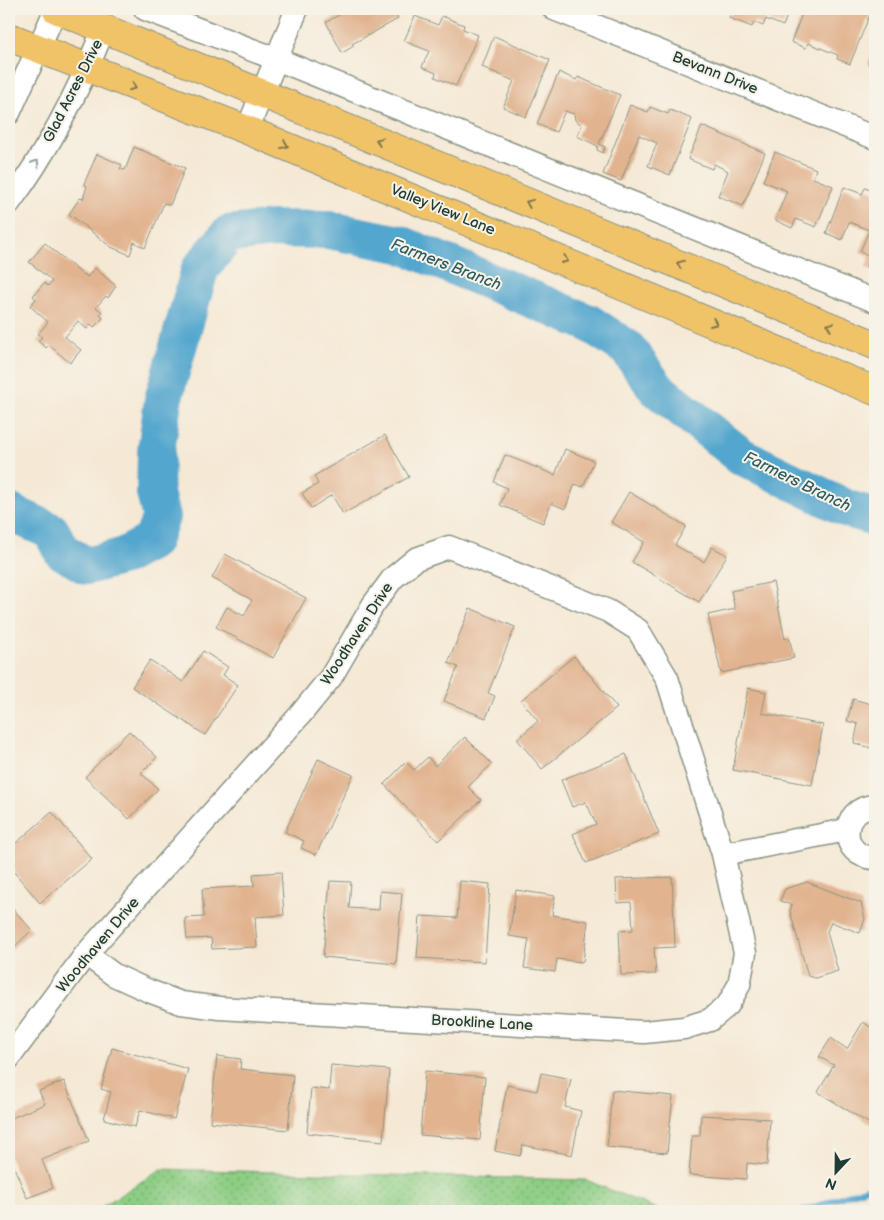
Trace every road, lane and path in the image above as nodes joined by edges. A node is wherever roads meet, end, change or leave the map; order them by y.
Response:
1 (56, 9) edge
2 (145, 9) edge
3 (297, 9) edge
4 (554, 9) edge
5 (104, 28) junction
6 (9, 37) edge
7 (39, 50) junction
8 (276, 59) junction
9 (88, 70) junction
10 (262, 93) junction
11 (9, 113) edge
12 (247, 130) junction
13 (875, 138) edge
14 (9, 203) edge
15 (875, 301) edge
16 (875, 345) edge
17 (875, 390) edge
18 (875, 806) edge
19 (847, 830) junction
20 (723, 854) junction
21 (875, 858) edge
22 (86, 954) junction
23 (9, 1058) edge

1 - 5 main road
1 - 7 street
2 - 8 street
3 - 8 street
4 - 13 street, Bevann Drive
5 - 9 street, Glad Acres Drive
5 - 10 main road
6 - 7 main road, Valley View Lane
7 - 9 main road, Valley View Lane
7 - 11 street
8 - 10 street
8 - 15 street
9 -> 12 main road, Valley View Lane
14 -> 9 street, Glad Acres Drive
10 - 12 street
16 -> 10 main road
12 -> 17 main road, Valley View Lane
18 - 19 street
19 - 20 street
19 - 21 street
20 - 22 street, Brookline Lane
20 - 22 street, Woodhaven Drive
22 - 23 street, Woodhaven Drive

